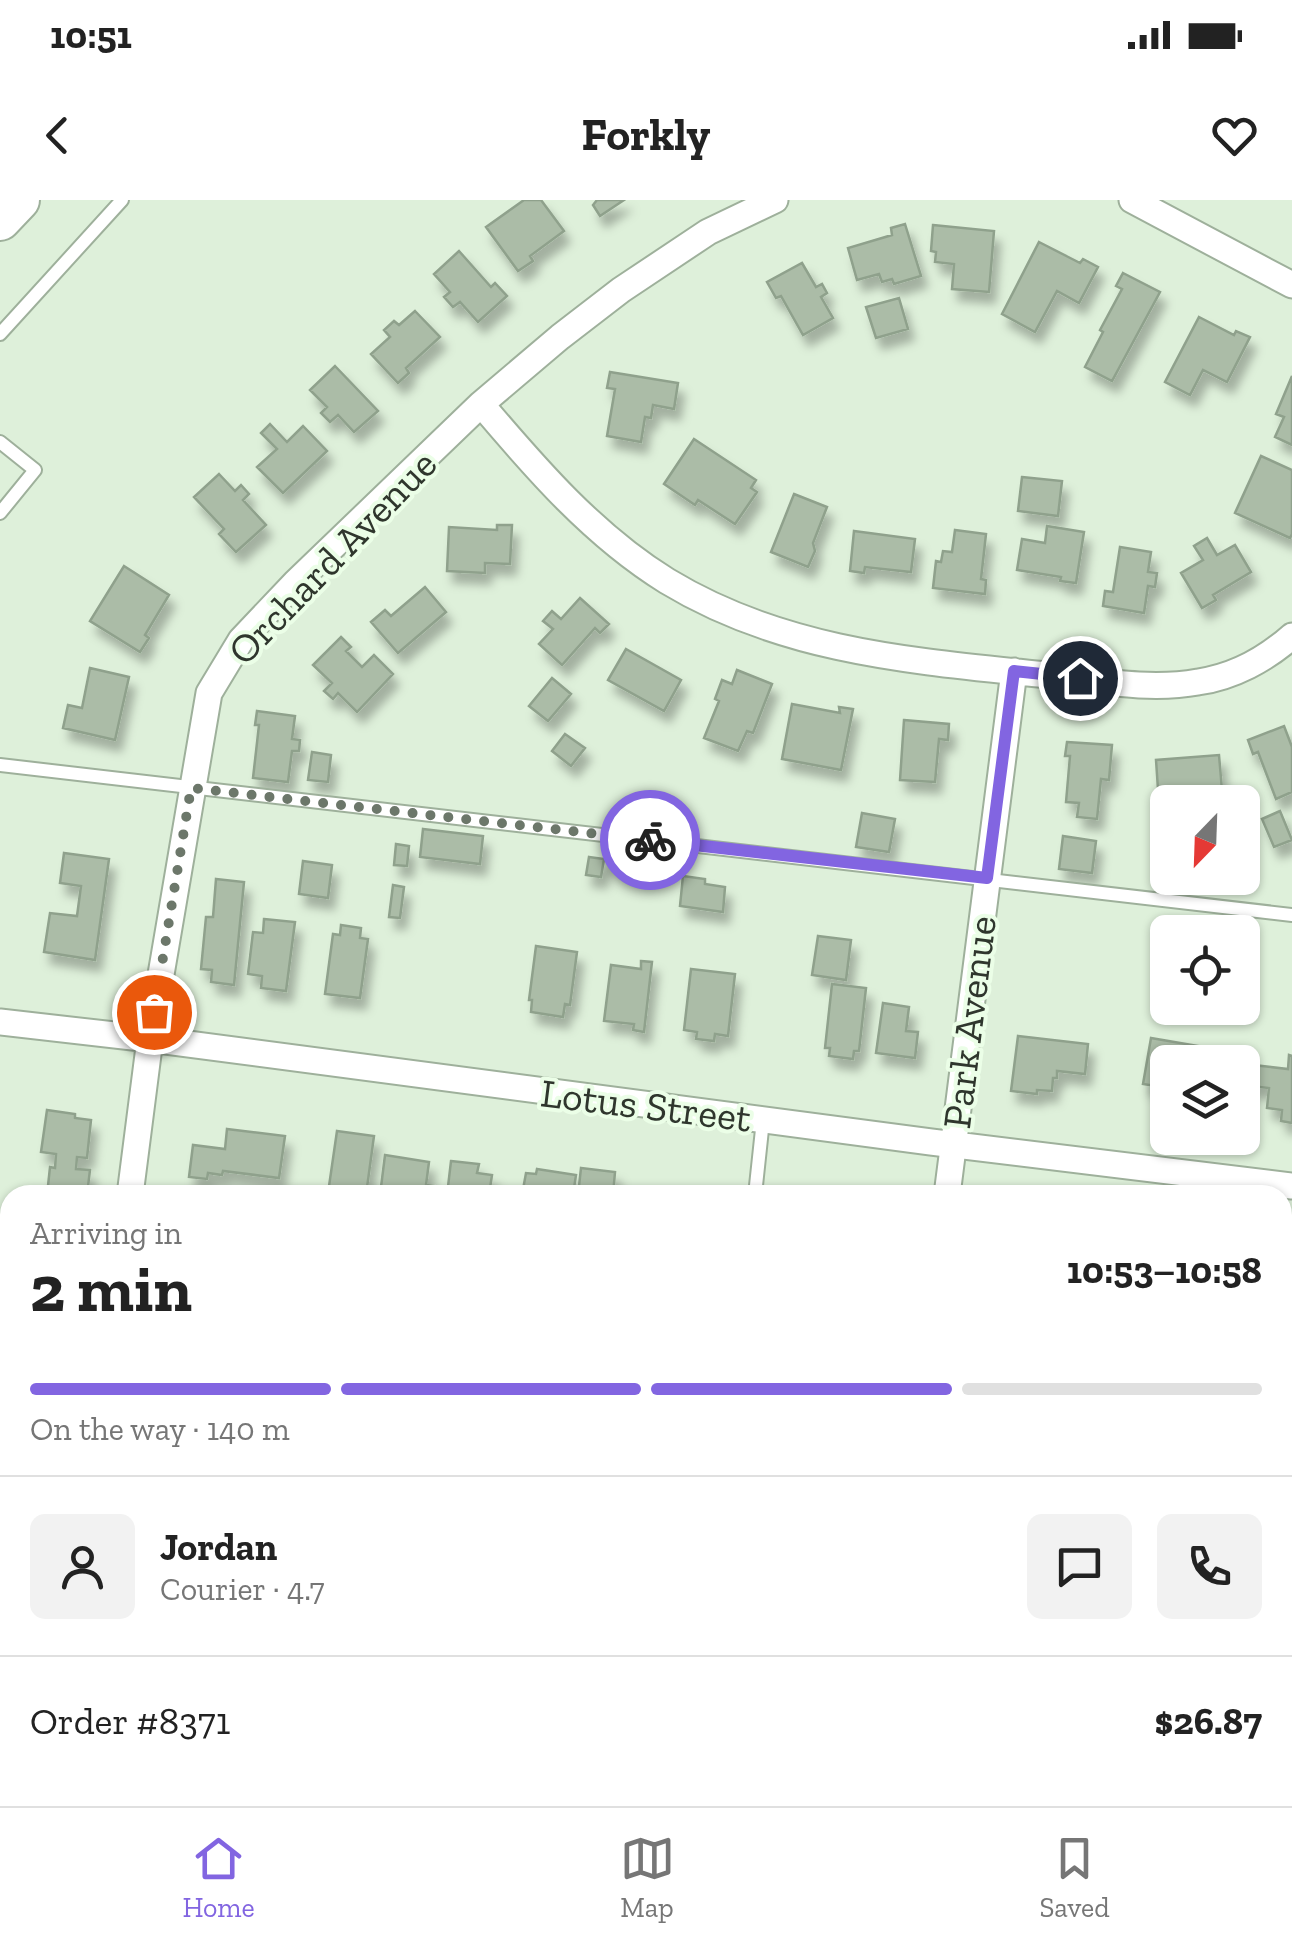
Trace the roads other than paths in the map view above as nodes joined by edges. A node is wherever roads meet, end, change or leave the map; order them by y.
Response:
1 (18, 200) edge
2 (122, 200) edge
3 (775, 200) edge
4 (1132, 200) edge
5 (0, 220) edge
6 (1292, 285) edge
7 (0, 334) edge
8 (482, 404) junction
9 (0, 442) edge
10 (0, 512) edge
11 (1292, 636) edge
12 (1014, 671) junction
13 (0, 764) edge
14 (191, 788) junction
15 (987, 878) junction
16 (1292, 914) edge
17 (0, 1022) edge
18 (150, 1039) junction
19 (763, 1120) junction
20 (954, 1145) junction
21 (131, 1185) edge
22 (756, 1185) edge
23 (948, 1185) edge
24 (1284, 1185) edge

1 - 5 highway
2 - 7 lane
3 - 8 street, Orchard Avenue
4 - 6 street
8 - 12 street
8 - 14 street, Orchard Avenue
9 - 10 lane
11 - 12 street
12 - 15 street, Park Avenue
13 - 14 lane
14 - 15 lane
14 - 18 street, Orchard Avenue
15 - 16 lane
15 - 20 street, Park Avenue
17 - 18 street, Lotus Street
18 - 19 street, Lotus Street
18 - 21 street, Orchard Avenue
19 - 20 street, Lotus Street
19 - 22 lane
20 - 23 street, Park Avenue
20 - 24 street, Lotus Street

